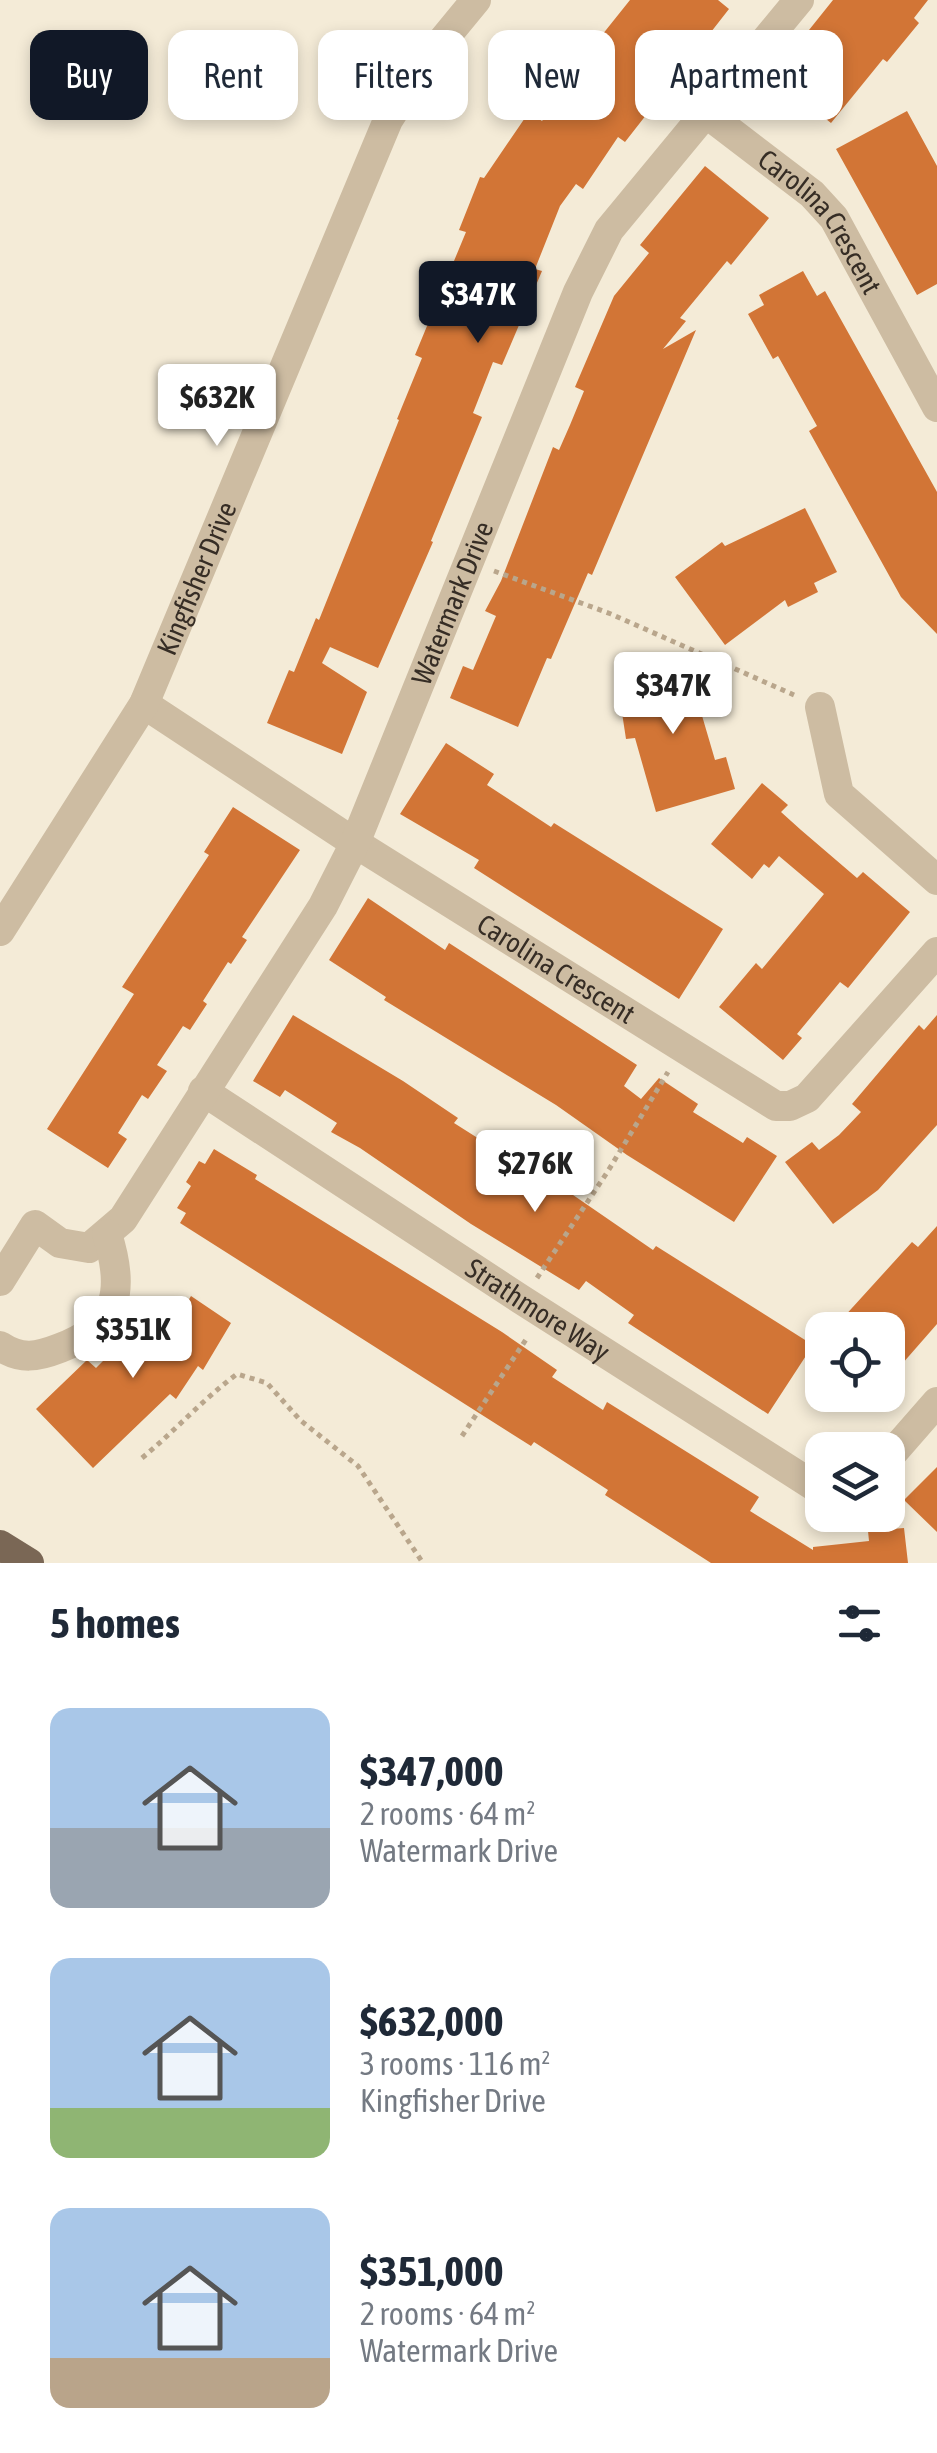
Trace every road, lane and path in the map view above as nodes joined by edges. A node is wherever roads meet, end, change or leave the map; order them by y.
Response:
1 (476, 0) edge
2 (799, 0) edge
3 (774, 30) edge
4 (700, 120) edge
5 (715, 120) edge
6 (937, 407) edge
7 (468, 562) junction
8 (144, 704) junction
9 (820, 707) joint
10 (355, 842) junction
11 (937, 880) edge
12 (0, 931) edge
13 (937, 952) edge
14 (682, 1048) junction
15 (203, 1091) junction
16 (115, 1226) junction
17 (0, 1281) edge
18 (533, 1307) junction
19 (0, 1346) edge
20 (937, 1402) edge
21 (462, 1436) dead end
22 (905, 1439) edge
23 (142, 1458) dead end
24 (805, 1480) edge
25 (0, 1545) edge
26 (28, 1563) edge
27 (424, 1563) edge

1 - 8 street, Kingfisher Drive
2 - 3 street, Watermark Drive
4 - 7 street, Watermark Drive
5 - 6 street, Carolina Crescent
7 - 9 path
7 - 10 street, Watermark Drive
8 - 10 street, Carolina Crescent
8 - 12 street, Kingfisher Drive
9 - 11 street
10 - 14 street, Carolina Crescent
10 - 15 street, Watermark Drive
13 - 14 street, Carolina Crescent
14 - 18 path
15 - 16 street, Watermark Drive
15 - 18 street, Strathmore Way
16 - 17 street
16 - 19 street
18 - 21 path
18 - 24 street, Strathmore Way
20 - 22 street
23 - 27 path
25 - 26 main road

